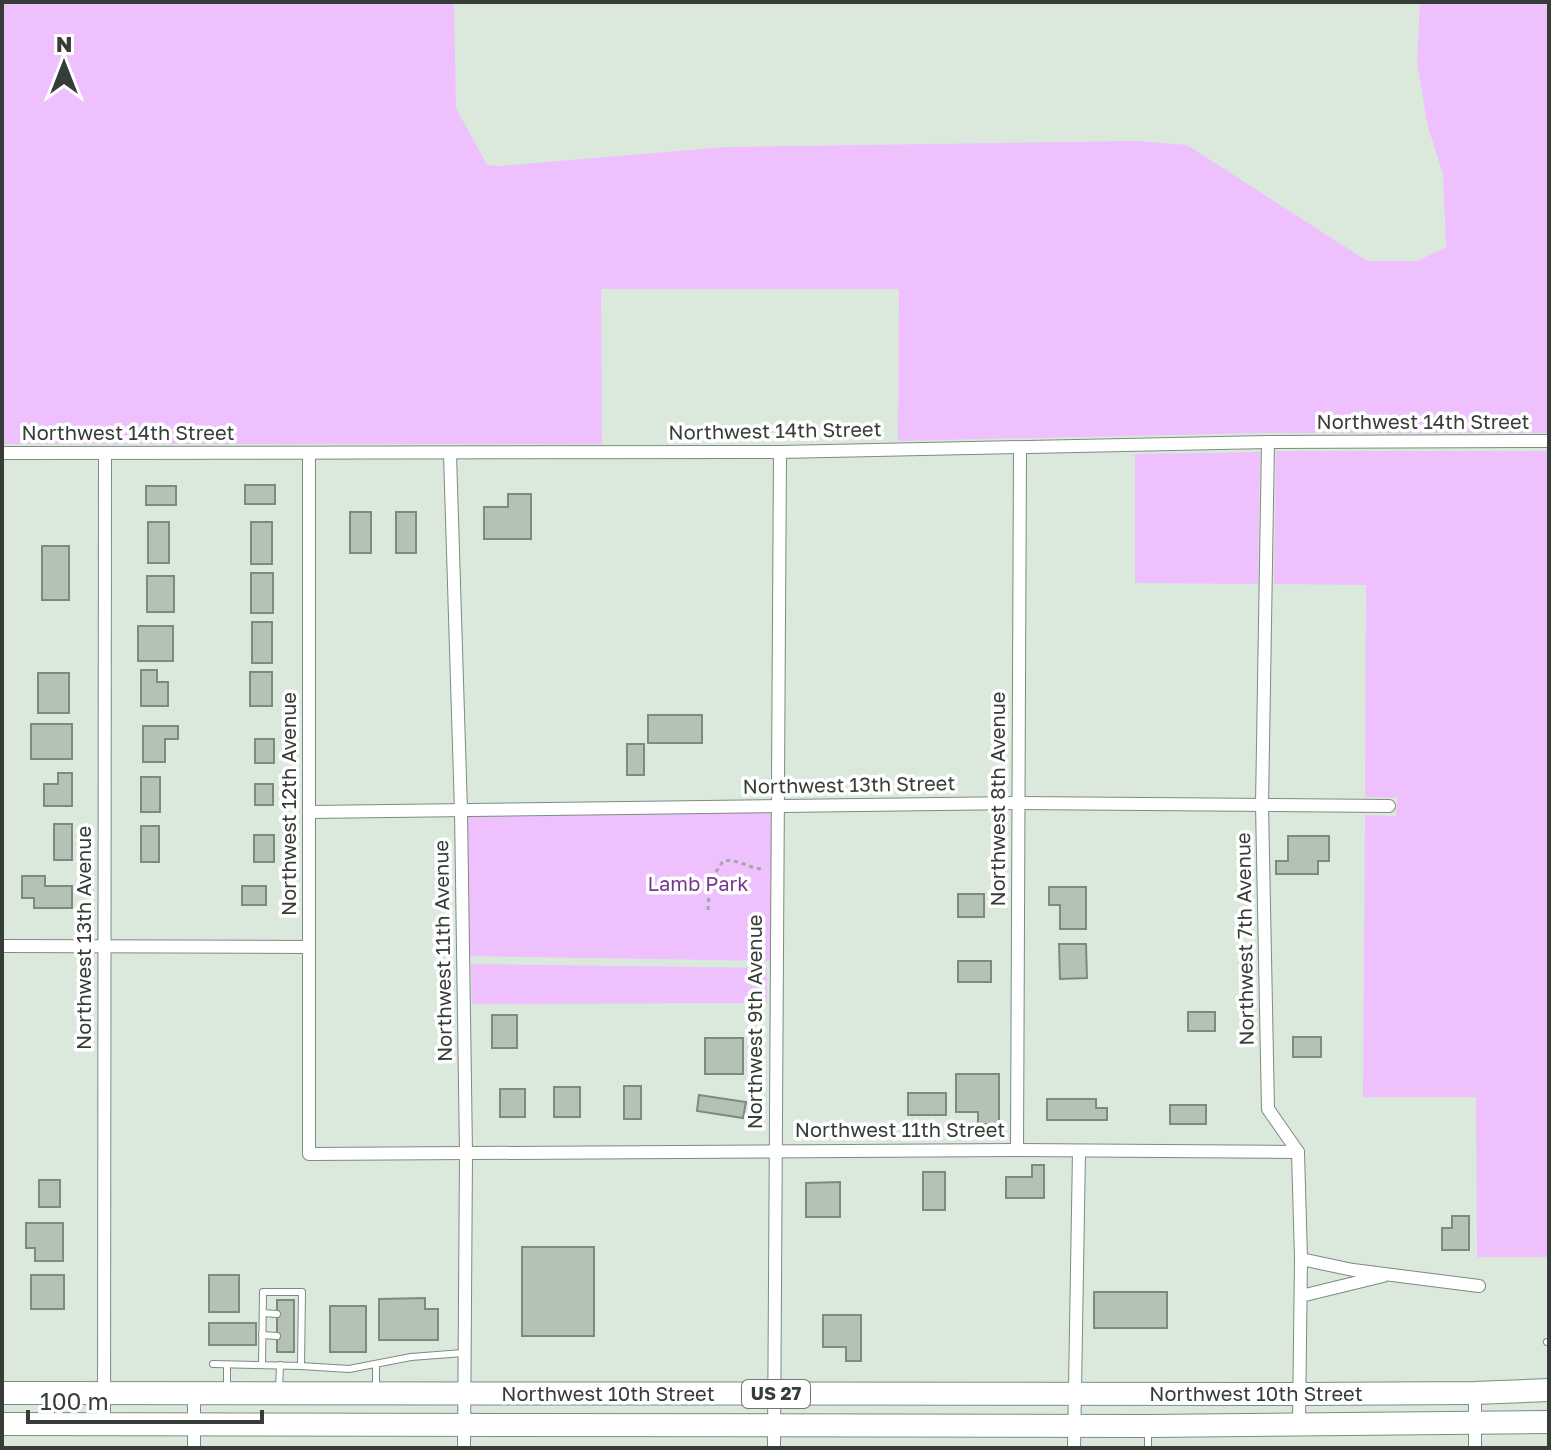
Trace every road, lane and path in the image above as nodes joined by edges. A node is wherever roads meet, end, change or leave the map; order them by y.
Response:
1 (1549, 441) edge
2 (1268, 442) junction
3 (1020, 448) junction
4 (780, 452) junction
5 (2, 453) edge
6 (105, 453) junction
7 (309, 454) junction
8 (450, 454) junction
9 (1018, 803) junction
10 (1262, 805) junction
11 (776, 806) junction
12 (1389, 806) dead end
13 (461, 811) junction
14 (309, 812) junction
15 (776, 870) junction
16 (708, 910) dead end
17 (2, 946) edge
18 (104, 946) junction
19 (309, 947) junction
20 (1017, 1150) junction
21 (774, 1151) junction
22 (1079, 1151) junction
23 (1298, 1152) junction
24 (466, 1153) junction
25 (309, 1154) joint
26 (1301, 1259) junction
27 (1389, 1274) junction
28 (1479, 1286) dead end
29 (1301, 1296) junction
30 (263, 1313) junction
31 (277, 1314) dead end
32 (294, 1314) dead end
33 (302, 1314) junction
34 (262, 1335) junction
35 (277, 1336) dead end
36 (463, 1353) junction
37 (213, 1364) dead end
38 (227, 1365) junction
39 (262, 1365) junction
40 (280, 1365) junction
41 (376, 1365) junction
42 (301, 1366) junction
43 (321, 1368) junction
44 (1549, 1390) edge
45 (2, 1393) edge
46 (104, 1393) junction
47 (194, 1393) junction
48 (227, 1393) junction
49 (279, 1393) junction
50 (1475, 1393) junction
51 (321, 1394) junction
52 (376, 1394) junction
53 (463, 1394) junction
54 (775, 1394) junction
55 (1076, 1394) junction
56 (1299, 1394) junction
57 (1549, 1422) edge
58 (2, 1424) edge
59 (104, 1424) junction
60 (194, 1424) junction
61 (774, 1424) junction
62 (1299, 1424) junction
63 (1475, 1424) junction
64 (463, 1425) junction
65 (1075, 1425) junction
66 (1148, 1437) edge
67 (194, 1448) edge
68 (464, 1448) edge
69 (774, 1448) edge
70 (1074, 1448) edge
71 (1475, 1448) edge

1 - 2 street, Northwest 14th Street
2 - 3 street, Northwest 14th Street
2 - 10 street, Northwest 7th Avenue
3 - 4 street, Northwest 14th Street
3 - 9 street, Northwest 8th Avenue
4 - 8 street, Northwest 14th Street
4 - 11 street, Northwest 9th Avenue
5 - 6 street, Northwest 14th Street
6 - 7 street, Northwest 14th Street
6 - 18 street, Northwest 13th Avenue
7 - 8 street, Northwest 14th Street
7 - 14 street, Northwest 12th Avenue
8 - 13 street, Northwest 11th Avenue
9 - 10 street, Northwest 13th Street
9 - 11 street, Northwest 13th Street
9 - 20 street, Northwest 8th Avenue
10 - 12 street, Northwest 13th Street
10 - 23 street, Northwest 7th Avenue
11 - 13 street, Northwest 13th Street
11 - 15 street, Northwest 9th Avenue
13 - 14 street, Northwest 13th Street
13 - 24 street, Northwest 11th Avenue
14 - 19 street, Northwest 12th Avenue
15 - 16 path
15 - 21 street, Northwest 9th Avenue
17 - 18 street
18 - 19 street
18 - 46 street, Northwest 13th Avenue
19 - 25 street, Northwest 12th Avenue
20 - 21 street, Northwest 11th Street
20 - 22 street, Northwest 11th Street
21 - 24 street, Northwest 11th Street
21 - 54 street, Northwest 9th Avenue
22 - 23 street, Northwest 11th Street
22 - 55 street
23 - 26 street
24 - 25 street, Northwest 11th Street
24 - 36 street, Northwest 11th Avenue
26 - 27 street
26 - 29 street
27 - 28 street
27 - 29 street
29 - 56 street
30 - 31 lane
30 - 33 lane
30 - 34 lane
32 - 33 lane
33 - 42 lane
34 - 35 lane
34 - 39 lane
36 - 41 lane
36 - 53 street, Northwest 11th Avenue
37 - 38 lane
38 - 39 lane
38 - 48 lane
39 - 40 lane
40 - 42 lane
40 - 49 lane
41 - 43 lane
41 - 52 lane
42 - 43 lane
43 - 51 lane
44 - 50 highway, Northwest 10th Street / US 27
45 - 46 highway, Northwest 10th Street / US 27
46 - 47 highway, Northwest 10th Street / US 27
46 - 59 street, Northwest 13th Avenue
47 - 48 highway, Northwest 10th Street / US 27
47 - 60 street
48 - 49 highway, Northwest 10th Street / US 27
49 - 51 highway, Northwest 10th Street / US 27
50 - 56 highway, Northwest 10th Street / US 27
50 - 63 street
51 - 52 highway, Northwest 10th Street / US 27
52 - 53 highway, Northwest 10th Street / US 27
53 - 54 highway, Northwest 10th Street / US 27
53 - 64 street, Northwest 11th Avenue
54 - 55 highway, Northwest 10th Street / US 27
54 - 61 street, Northwest 9th Avenue
55 - 56 highway, Northwest 10th Street / US 27
55 - 65 street
56 - 62 street
57 - 63 highway, Northwest 10th Street / US 27
58 - 59 highway, Northwest 10th Street / US 27
59 - 60 highway, Northwest 10th Street / US 27
60 - 64 highway, Northwest 10th Street / US 27
60 - 67 street
61 - 64 highway, Northwest 10th Street / US 27
61 - 65 highway, Northwest 10th Street / US 27
61 - 69 street, Northwest 9th Avenue
62 - 63 highway, Northwest 10th Street / US 27
62 - 66 highway, Northwest 10th Street / US 27
63 - 71 street
64 - 68 street, Northwest 11th Avenue
65 - 66 highway, Northwest 10th Street / US 27
65 - 70 street

